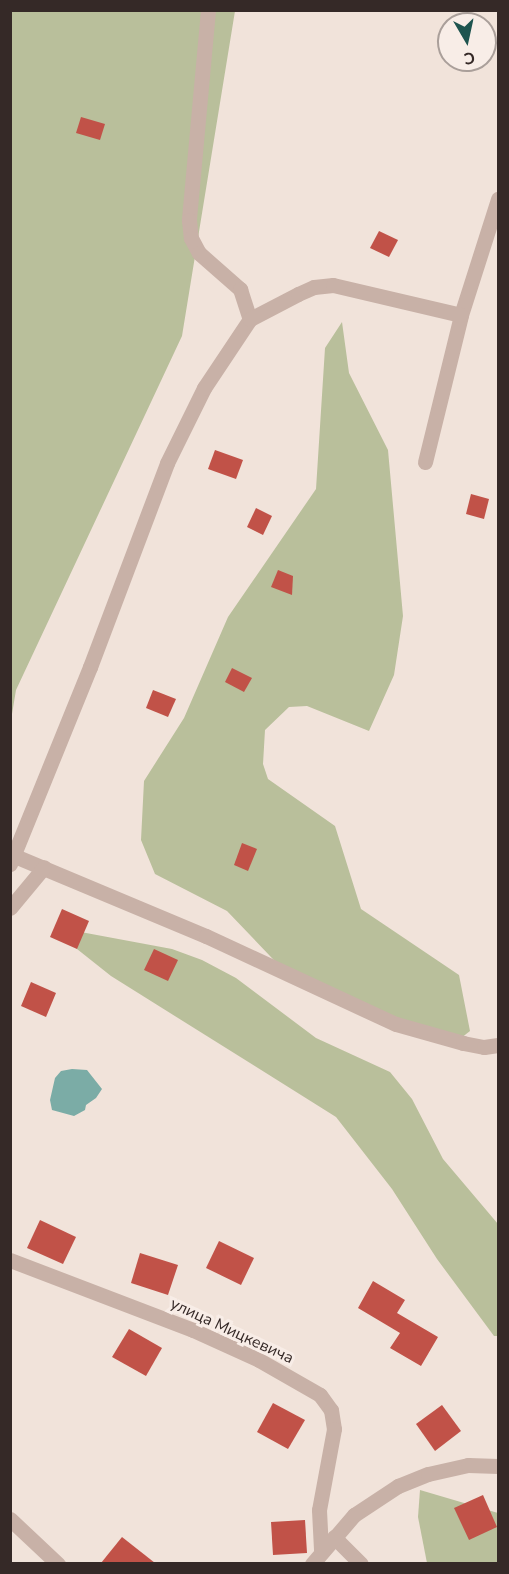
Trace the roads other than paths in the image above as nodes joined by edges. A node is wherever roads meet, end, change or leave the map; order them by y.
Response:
1 (208, 10) edge
2 (498, 199) edge
3 (461, 315) junction
4 (250, 319) junction
5 (425, 462) dead end
6 (12, 858) edge
7 (44, 867) junction
8 (10, 908) edge
9 (498, 1045) edge
10 (10, 1260) edge
11 (498, 1466) edge
12 (10, 1519) edge
13 (334, 1537) junction
14 (317, 1557) edge
15 (58, 1563) edge
16 (361, 1563) edge

1 - 4 street
2 - 3 street
3 - 4 street
3 - 5 street
4 - 6 street
6 - 7 street
7 - 8 street
7 - 9 street
10 - 14 street, улица Мицкевича
11 - 13 street
12 - 15 street
13 - 14 street
13 - 16 street

